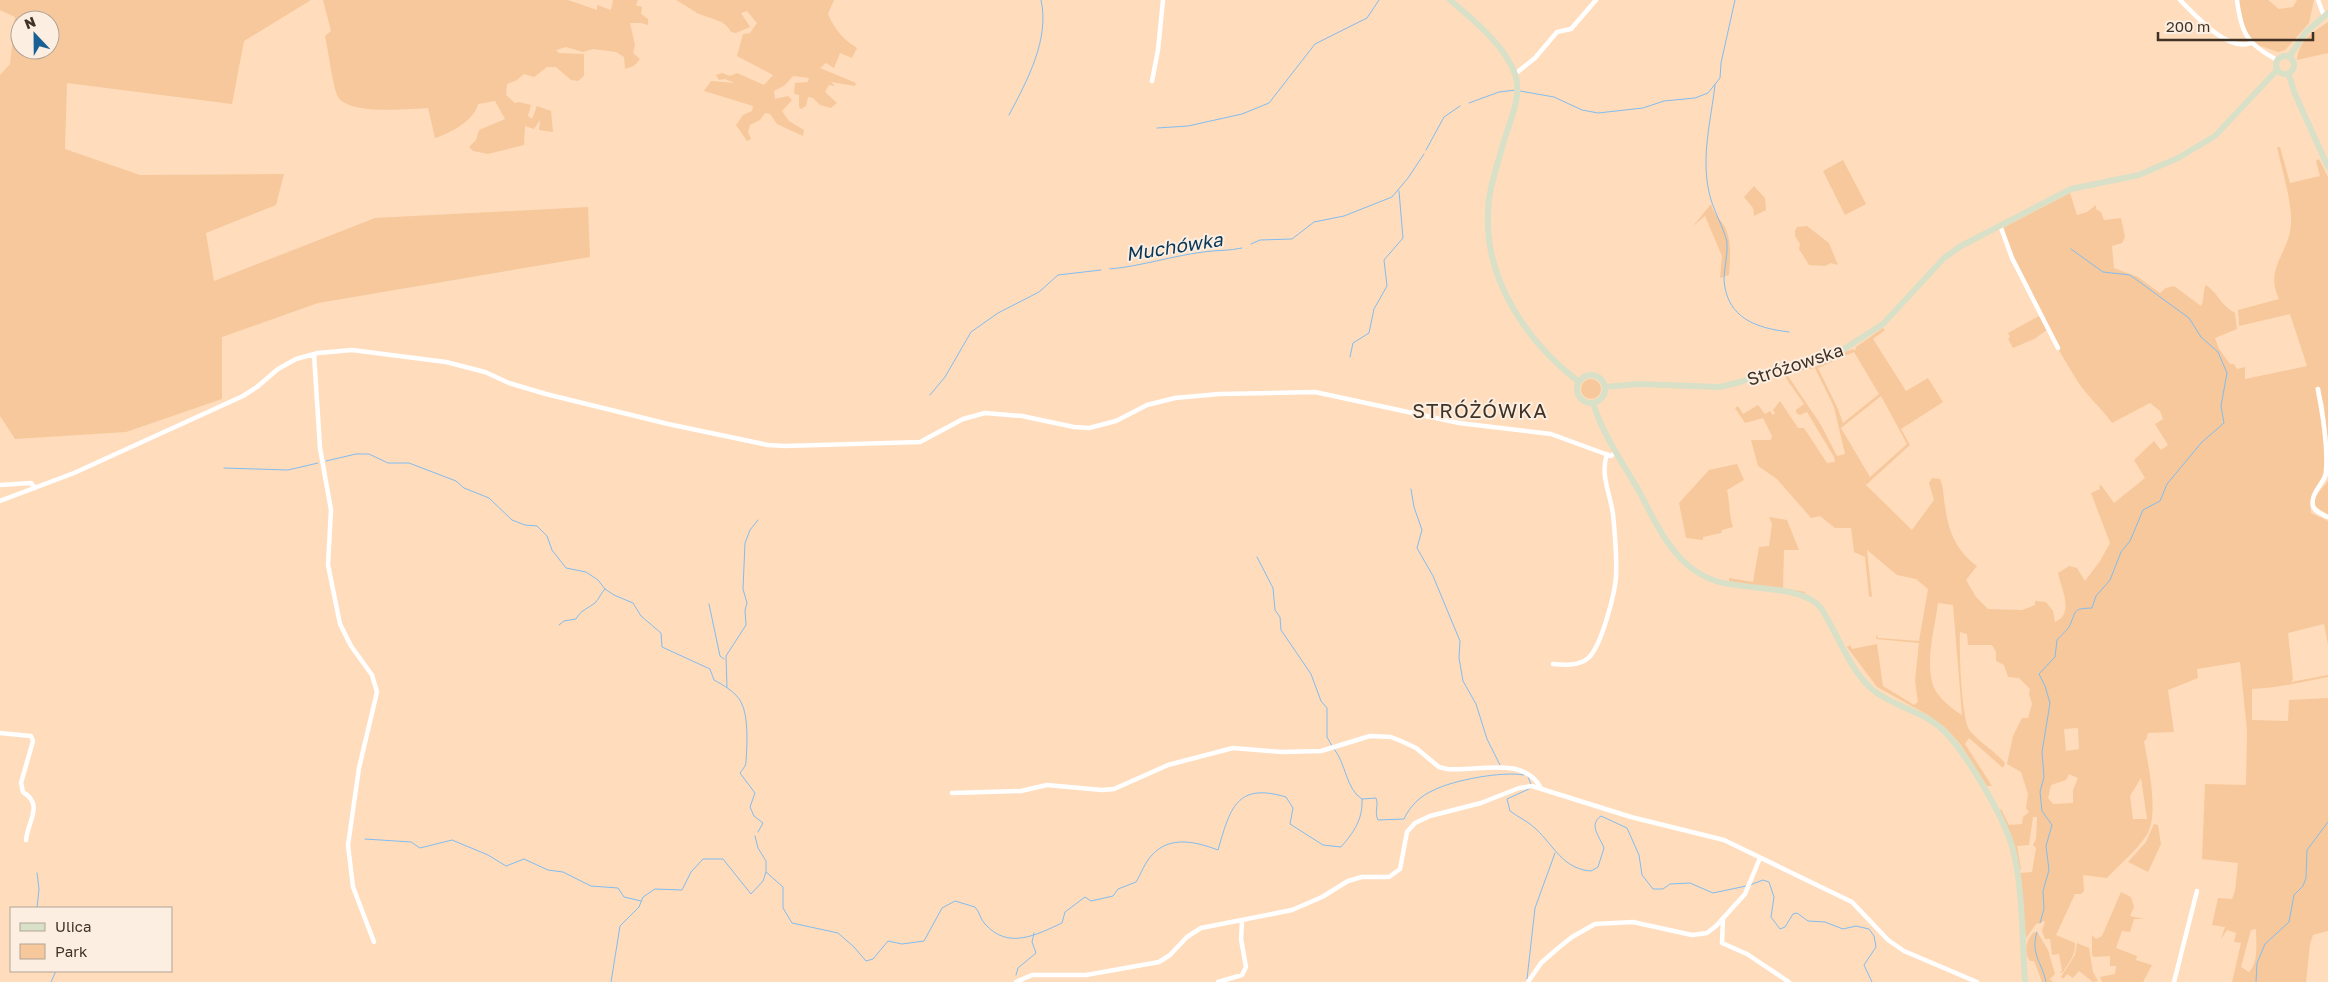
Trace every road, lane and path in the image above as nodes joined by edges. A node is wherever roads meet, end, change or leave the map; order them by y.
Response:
1 (1163, 0) edge
2 (1450, 0) edge
3 (1596, 0) edge
4 (2180, 0) edge
5 (2237, 0) edge
6 (2318, 0) edge
7 (2326, 15) edge
8 (2251, 44) junction
9 (2289, 56) junction
10 (2277, 60) junction
11 (2277, 70) junction
12 (2288, 73) junction
13 (1516, 74) junction
14 (1152, 81) dead end
15 (2328, 167) edge
16 (2000, 224) junction
17 (2058, 348) dead end
18 (314, 354) junction
19 (1579, 382) junction
20 (1605, 387) junction
21 (2318, 389) dead end
22 (1593, 403) junction
23 (1616, 452) junction
24 (1607, 454) junction
25 (0, 486) edge
26 (35, 488) junction
27 (0, 501) edge
28 (2328, 517) edge
29 (1553, 664) dead end
30 (0, 733) edge
31 (1541, 788) junction
32 (952, 793) dead end
33 (26, 840) dead end
34 (1760, 858) junction
35 (2197, 891) dead end
36 (1723, 919) junction
37 (1242, 921) junction
38 (374, 942) dead end
39 (1529, 980) edge
40 (1016, 982) edge
41 (1218, 982) edge
42 (1789, 982) edge
43 (1977, 982) edge
44 (2025, 982) edge
45 (2174, 982) edge

1 - 14 street
2 - 13 main road
3 - 13 street
4 - 8 street
5 - 8 street
6 - 7 street
7 - 9 main road
8 - 10 street
9 - 10 main road
9 - 12 main road
10 - 11 main road
11 - 12 main road
11 - 16 main road, Stróżowska
12 - 15 main road
13 - 19 main road
16 - 17 street
16 - 20 main road, Stróżowska
18 - 24 street
18 - 26 street
18 - 38 street
19 - 20 main road
19 - 22 main road
20 - 22 main road
21 - 28 street
22 - 23 main road
23 - 24 street
23 - 44 main road
24 - 29 street
25 - 26 street
26 - 27 street
30 - 33 street
31 - 32 street
31 - 34 street
31 - 37 street
34 - 36 street
34 - 43 street
35 - 45 street
36 - 39 street
36 - 42 street
37 - 40 street
37 - 41 street

